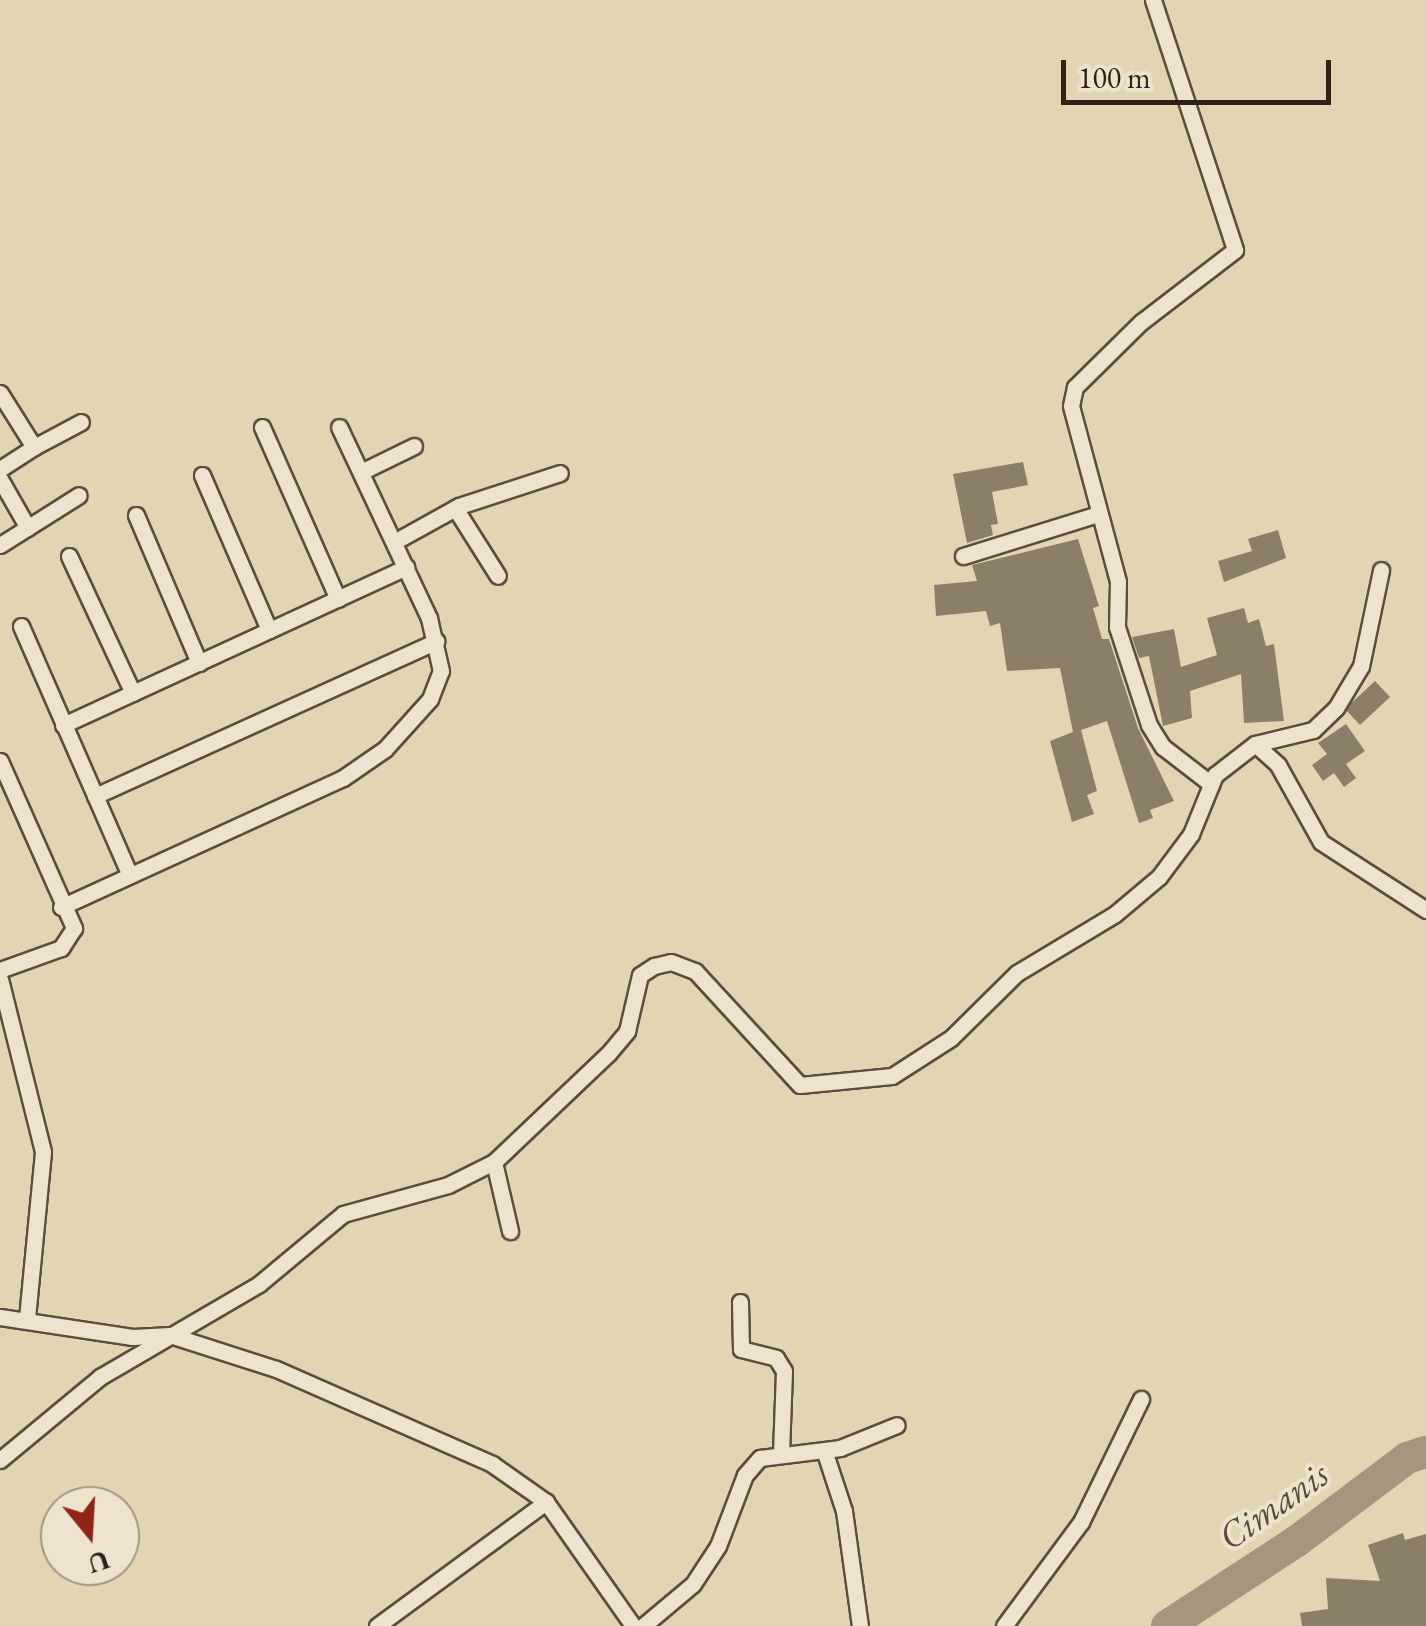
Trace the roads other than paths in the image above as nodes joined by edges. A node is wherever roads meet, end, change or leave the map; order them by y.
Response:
1 (1153, 0) edge
2 (0, 392) edge
3 (81, 422) dead end
4 (262, 426) dead end
5 (339, 427) dead end
6 (414, 446) dead end
7 (34, 447) junction
8 (0, 468) edge
9 (361, 472) junction
10 (560, 473) dead end
11 (202, 475) dead end
12 (0, 479) edge
13 (79, 494) dead end
14 (455, 508) junction
15 (1098, 514) junction
16 (136, 515) dead end
17 (28, 528) junction
18 (394, 542) junction
19 (0, 545) edge
20 (69, 556) dead end
21 (964, 556) dead end
22 (406, 567) junction
23 (1382, 570) dead end
24 (498, 576) dead end
25 (338, 598) junction
26 (22, 626) dead end
27 (269, 630) junction
28 (437, 641) junction
29 (199, 663) junction
30 (132, 693) junction
31 (63, 724) junction
32 (1254, 744) junction
33 (0, 761) edge
34 (1211, 784) junction
35 (95, 796) junction
36 (130, 876) junction
37 (60, 907) junction
38 (1426, 910) edge
39 (0, 970) edge
40 (0, 978) edge
41 (494, 1162) junction
42 (510, 1231) dead end
43 (740, 1302) dead end
44 (0, 1317) edge
45 (27, 1319) junction
46 (165, 1334) junction
47 (1141, 1399) dead end
48 (897, 1426) dead end
49 (824, 1450) junction
50 (781, 1451) junction
51 (0, 1460) edge
52 (546, 1502) junction
53 (377, 1626) edge
54 (633, 1626) edge
55 (643, 1626) edge
56 (860, 1626) edge
57 (1004, 1626) edge

1 - 15 street
2 - 7 street
3 - 7 street
4 - 25 street
5 - 9 street
6 - 9 street
7 - 8 street
9 - 18 street
10 - 14 street
11 - 27 street
12 - 17 street
13 - 17 street
14 - 18 street
14 - 24 street
15 - 21 street
15 - 34 street
16 - 29 street
17 - 19 street
18 - 22 street
20 - 30 street
22 - 25 street
22 - 28 street
23 - 32 street
25 - 27 street
26 - 31 street
27 - 29 street
28 - 35 street
28 - 36 street
29 - 30 street
30 - 31 street
31 - 35 street
32 - 34 street
32 - 38 street
33 - 37 street
34 - 41 street
35 - 36 street
36 - 37 street
37 - 39 street
40 - 45 street
41 - 42 street
41 - 46 street
43 - 50 street
44 - 45 street
45 - 46 street
46 - 51 street
46 - 52 street
47 - 57 street
48 - 49 street
49 - 50 street
49 - 56 street
50 - 55 street
52 - 53 street
52 - 54 street

